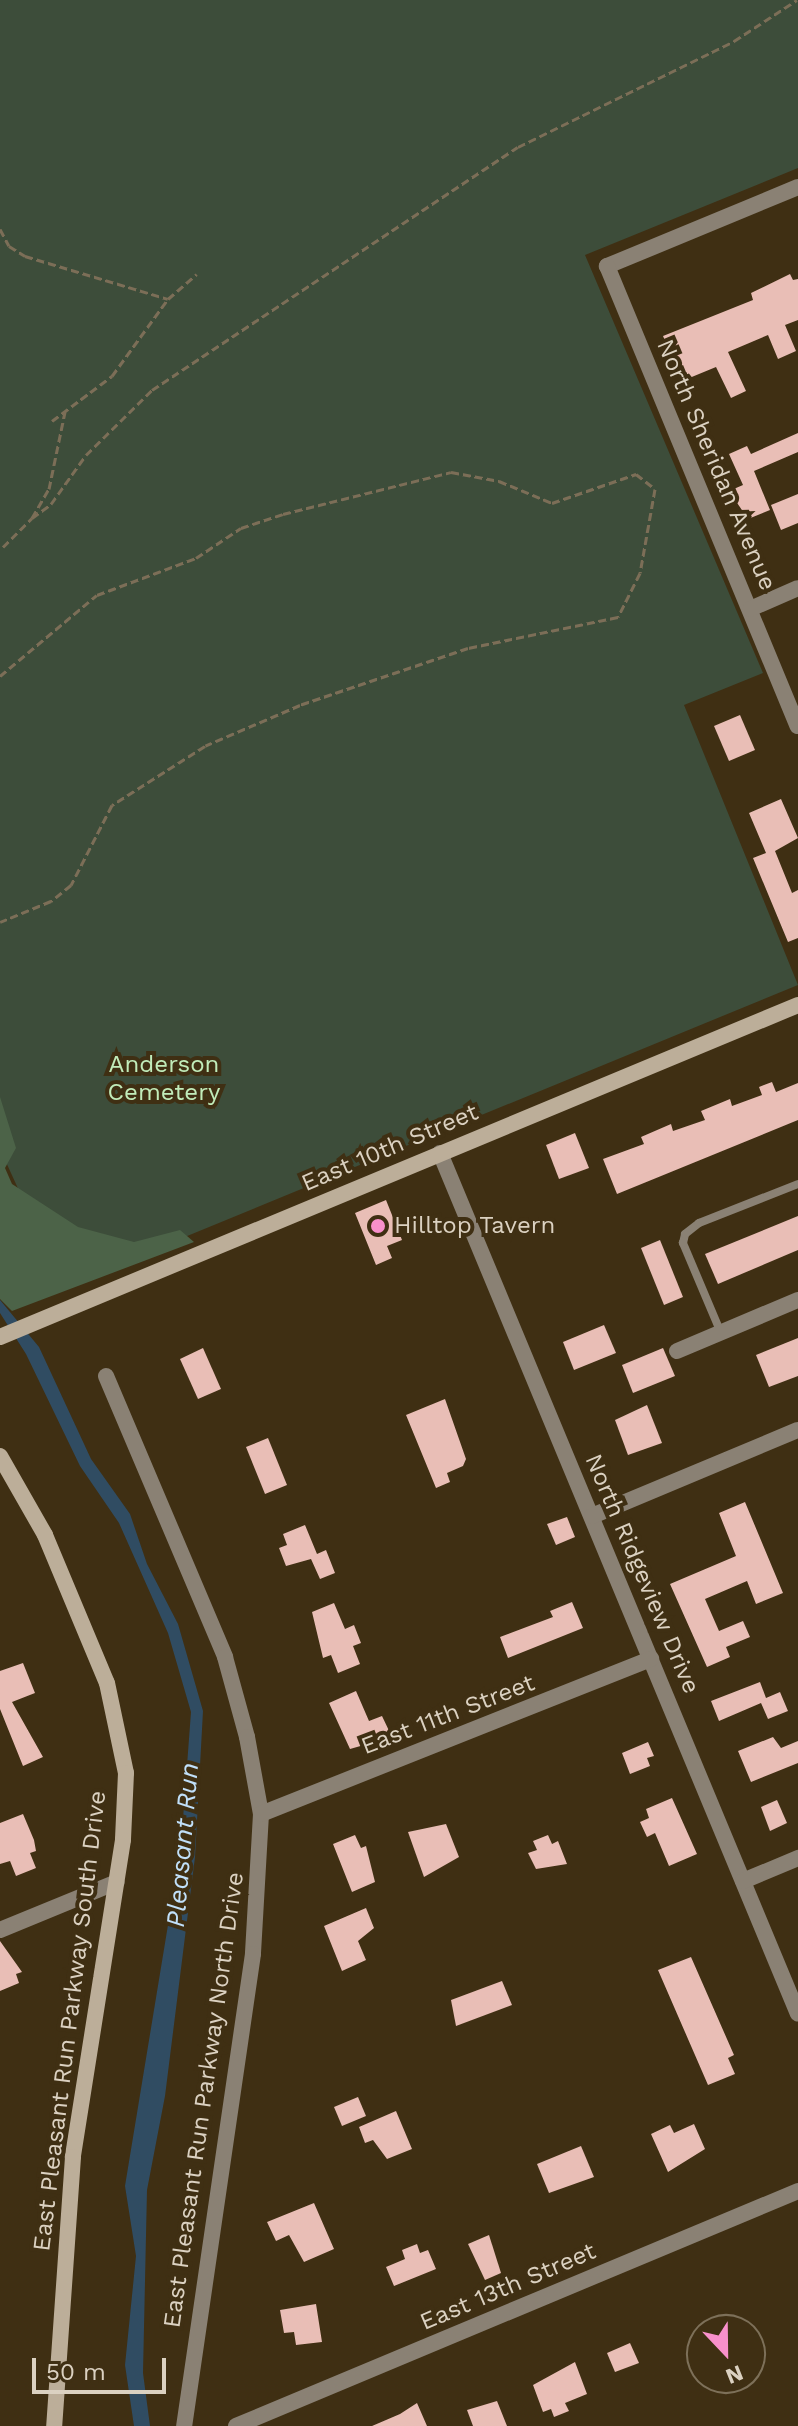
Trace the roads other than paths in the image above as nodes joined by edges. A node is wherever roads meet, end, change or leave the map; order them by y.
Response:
1 (798, 187) edge
2 (798, 588) edge
3 (750, 609) junction
4 (798, 726) edge
5 (798, 1005) edge
6 (440, 1153) junction
7 (798, 1184) edge
8 (798, 1300) edge
9 (721, 1333) junction
10 (0, 1337) edge
11 (677, 1351) dead end
12 (106, 1376) dead end
13 (798, 1430) edge
14 (0, 1456) edge
15 (592, 1516) junction
16 (651, 1659) junction
17 (261, 1814) junction
18 (798, 1858) edge
19 (743, 1881) junction
20 (117, 1882) junction
21 (0, 1930) edge
22 (798, 2014) edge
23 (798, 2191) edge
24 (54, 2426) edge
25 (184, 2426) edge
26 (236, 2426) edge

1 - 3 street, North Sheridan Avenue
2 - 3 street
3 - 4 street, North Sheridan Avenue
5 - 6 street, East 10th Street
6 - 10 street, East 10th Street
6 - 15 street, North Ridgeview Drive
7 - 9 lane
8 - 9 street
9 - 11 street
12 - 17 street, East Pleasant Run Parkway North Drive
13 - 15 street
14 - 20 street, East Pleasant Run Parkway South Drive
15 - 16 street, North Ridgeview Drive
16 - 17 street, East 11th Street
16 - 19 street, North Ridgeview Drive
17 - 25 street, East Pleasant Run Parkway North Drive
18 - 19 street
19 - 22 street, North Ridgeview Drive
20 - 21 street
20 - 24 street, East Pleasant Run Parkway South Drive
23 - 26 street, East 13th Street

